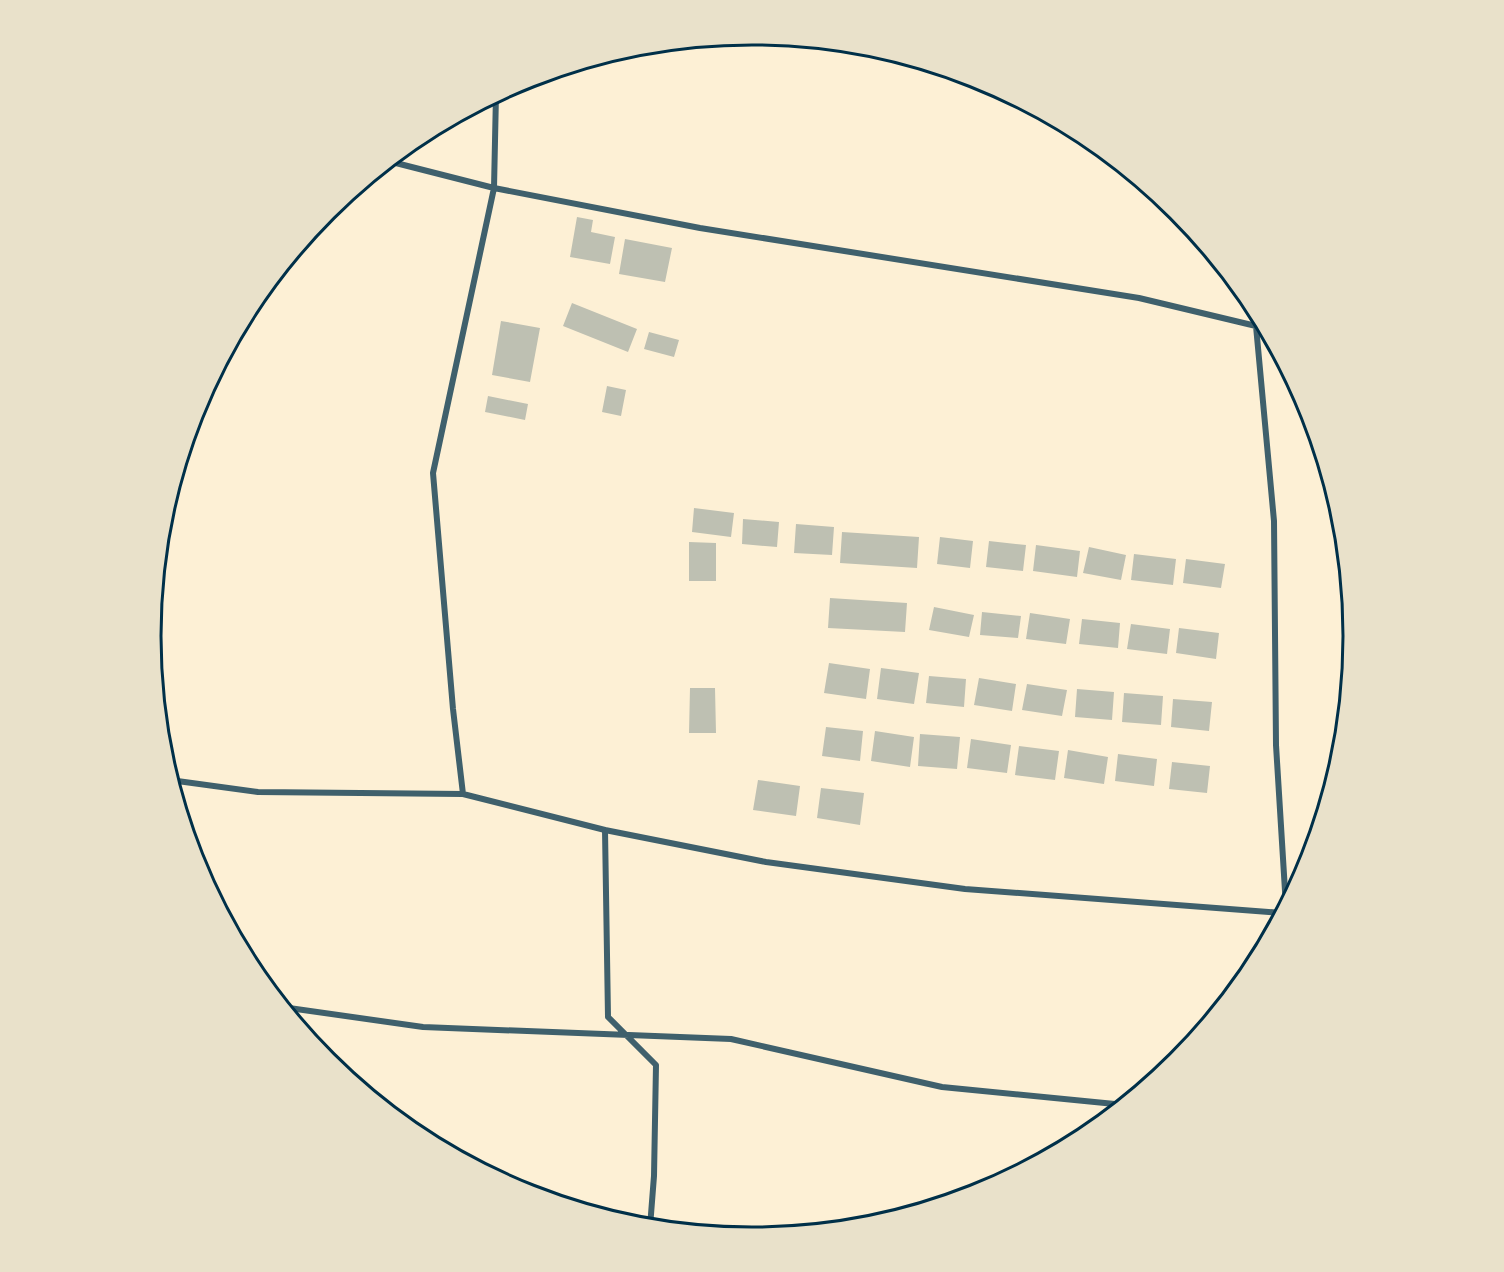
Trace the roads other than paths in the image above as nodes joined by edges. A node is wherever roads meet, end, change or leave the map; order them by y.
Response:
1 (496, 104) edge
2 (397, 163) edge
3 (494, 188) junction
4 (1254, 326) edge
5 (1256, 329) edge
6 (179, 781) edge
7 (463, 794) junction
8 (605, 831) junction
9 (1285, 890) edge
10 (1274, 912) edge
11 (294, 1009) edge
12 (624, 1034) junction
13 (1114, 1103) edge
14 (651, 1218) edge

1 - 3 street
2 - 3 street
3 - 4 street
3 - 7 street
5 - 9 street
6 - 7 street
7 - 8 street
8 - 10 street
8 - 12 street
11 - 12 street
12 - 13 street
12 - 14 street

